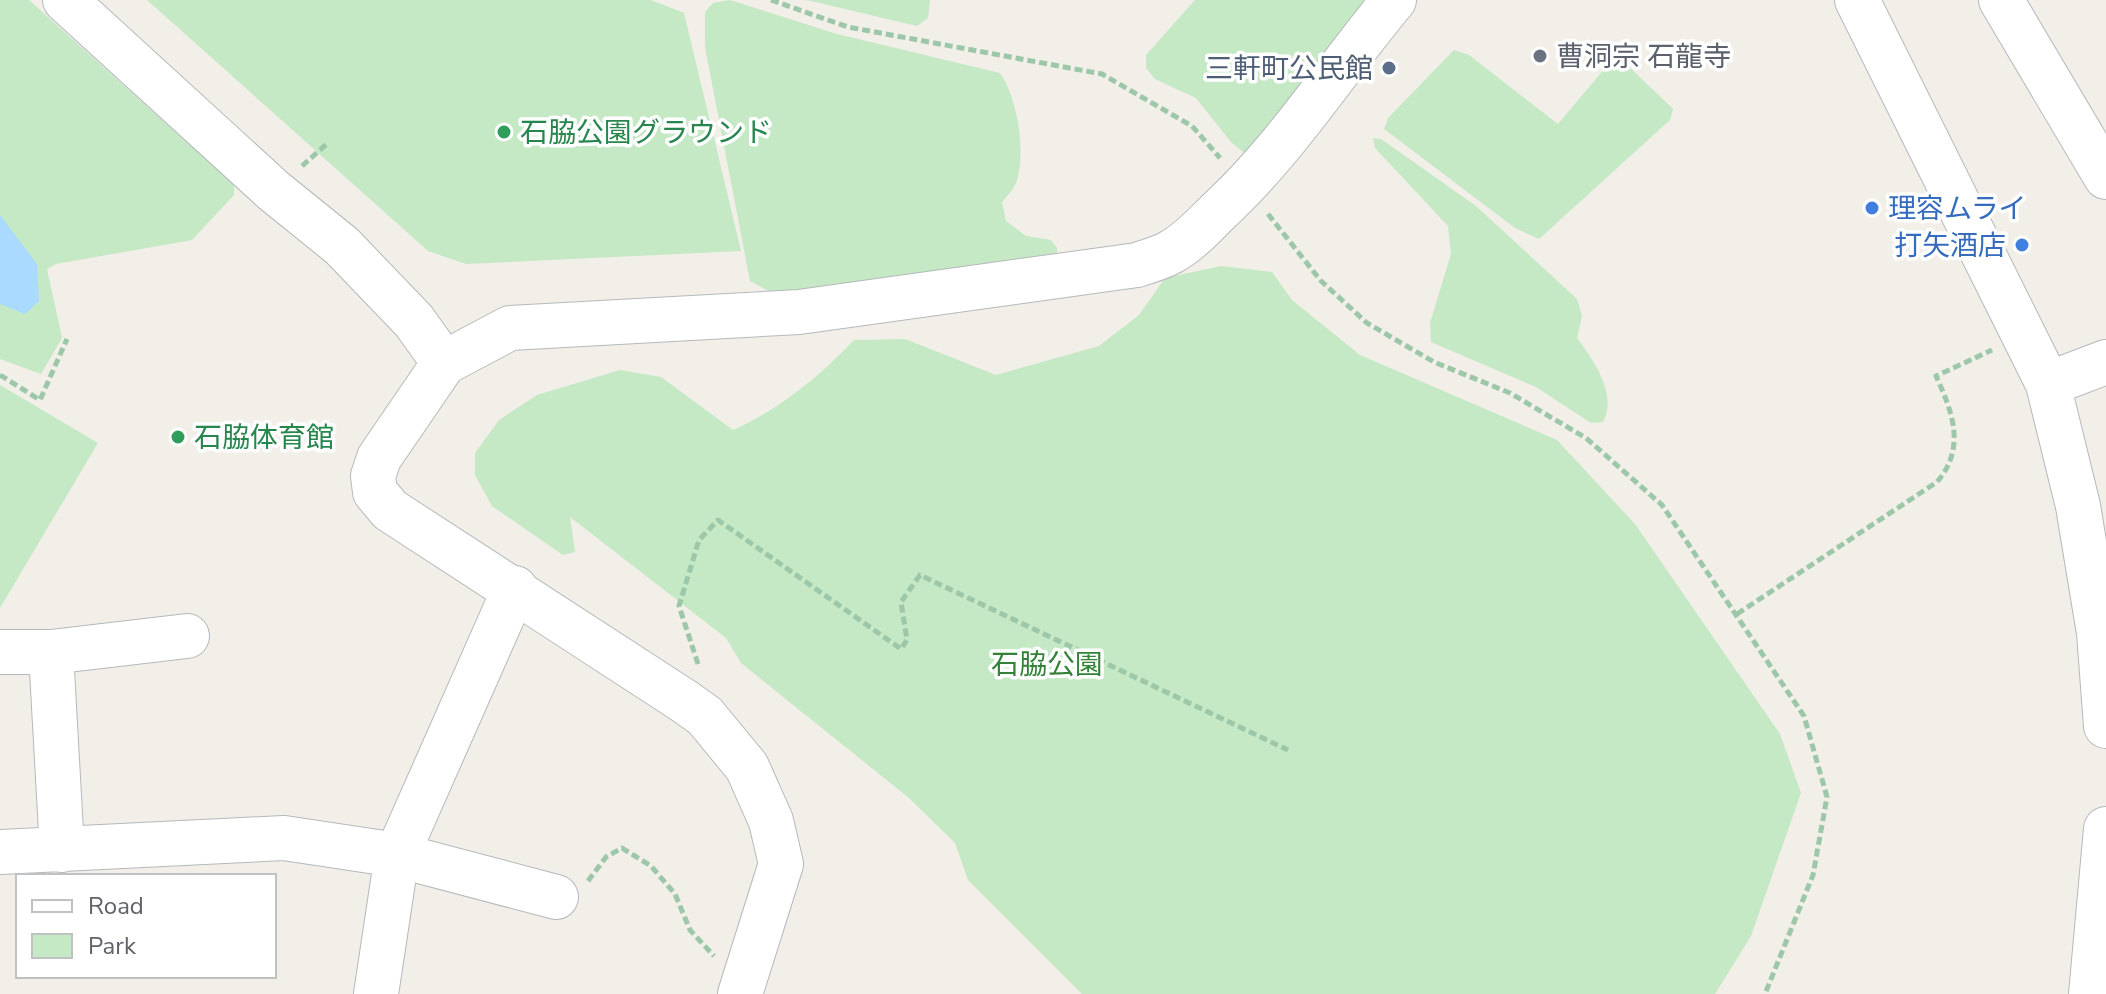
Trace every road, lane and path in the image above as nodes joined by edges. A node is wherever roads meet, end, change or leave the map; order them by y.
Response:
1 (65, 0) edge
2 (771, 0) edge
3 (1394, 0) edge
4 (1857, 0) edge
5 (2001, 0) edge
6 (2106, 177) edge
7 (1244, 187) junction
8 (67, 339) dead end
9 (1999, 347) dead end
10 (2106, 362) edge
11 (444, 363) junction
12 (0, 375) edge
13 (2048, 384) junction
14 (515, 588) junction
15 (1737, 614) junction
16 (187, 636) dead end
17 (0, 652) edge
18 (51, 652) junction
19 (705, 716) junction
20 (2106, 726) edge
21 (1288, 750) dead end
22 (2106, 829) edge
23 (62, 850) junction
24 (0, 852) edge
25 (397, 855) junction
26 (556, 897) joint
27 (742, 988) edge
28 (376, 994) edge
29 (1765, 994) edge
30 (2091, 994) edge

1 - 11 street
2 - 7 path
3 - 7 street
4 - 13 street
5 - 6 street
7 - 11 street
7 - 15 path
8 - 12 path
9 - 15 path
10 - 13 street
11 - 14 street
13 - 20 street
14 - 19 street
14 - 25 street
15 - 29 path
16 - 18 street
17 - 18 street
18 - 23 street
19 - 21 path
19 - 27 street
22 - 30 street
23 - 24 street
23 - 25 street
25 - 26 street
25 - 28 street
26 - 27 path

